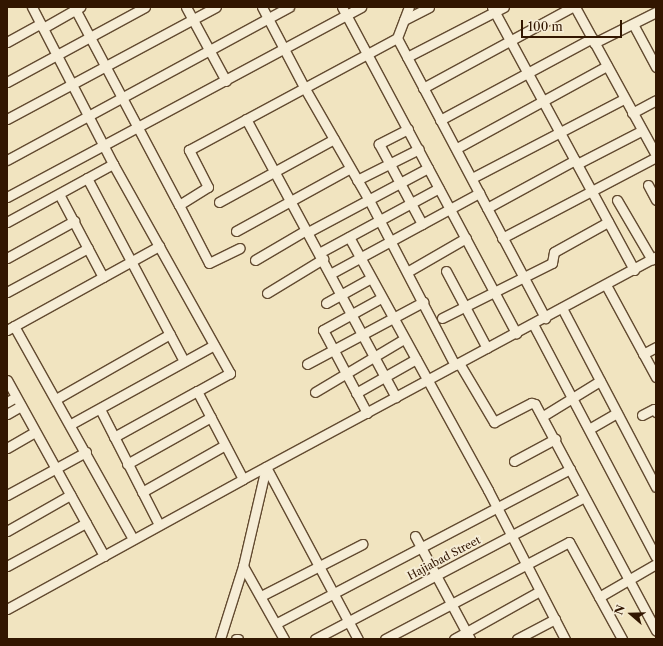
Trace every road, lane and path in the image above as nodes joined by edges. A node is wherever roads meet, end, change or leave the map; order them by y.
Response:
1 (32, 7) edge
2 (145, 7) edge
3 (186, 7) edge
4 (216, 7) edge
5 (262, 7) edge
6 (289, 7) edge
7 (361, 7) edge
8 (409, 7) edge
9 (429, 7) edge
10 (504, 7) edge
11 (572, 7) edge
12 (575, 7) edge
13 (77, 8) edge
14 (493, 9) edge
15 (344, 11) edge
16 (656, 12) edge
17 (268, 19) junction
18 (193, 20) junction
19 (404, 20) junction
20 (633, 24) junction
21 (42, 26) junction
22 (90, 36) junction
23 (397, 38) junction
24 (593, 40) junction
25 (510, 41) junction
26 (7, 42) edge
27 (284, 50) junction
28 (209, 51) junction
29 (367, 53) junction
30 (57, 56) junction
31 (407, 57) junction
32 (606, 66) junction
33 (104, 67) junction
34 (656, 67) edge
35 (528, 72) junction
36 (226, 81) junction
37 (7, 82) edge
38 (72, 84) junction
39 (304, 87) junction
40 (423, 88) junction
41 (121, 98) junction
42 (624, 99) junction
43 (656, 100) edge
44 (543, 101) junction
45 (632, 113) junction
46 (88, 116) junction
47 (7, 119) edge
48 (246, 119) junction
49 (440, 120) junction
50 (136, 128) junction
51 (408, 129) junction
52 (641, 131) junction
53 (560, 132) junction
54 (334, 139) junction
55 (104, 145) junction
56 (457, 148) junction
57 (419, 149) junction
58 (656, 156) edge
59 (7, 160) edge
60 (576, 162) junction
61 (113, 164) junction
62 (389, 164) junction
63 (428, 168) junction
64 (350, 169) junction
65 (275, 172) junction
66 (87, 178) junction
67 (472, 178) junction
68 (357, 180) junction
69 (400, 184) junction
70 (648, 185) dead end
71 (439, 188) junction
72 (591, 191) junction
73 (479, 193) junction
74 (59, 194) junction
75 (7, 197) edge
76 (369, 200) junction
77 (617, 200) dead end
78 (656, 200) edge
79 (291, 201) junction
80 (219, 202) dead end
81 (411, 204) junction
82 (179, 205) junction
83 (488, 208) junction
84 (450, 209) junction
85 (379, 220) junction
86 (74, 221) junction
87 (7, 222) edge
88 (608, 222) junction
89 (422, 224) junction
90 (236, 231) dead end
91 (307, 231) junction
92 (349, 237) junction
93 (466, 238) junction
94 (502, 238) junction
95 (390, 241) junction
96 (159, 246) junction
97 (88, 248) junction
98 (240, 248) dead end
99 (321, 256) junction
100 (360, 257) junction
101 (7, 258) edge
102 (654, 259) edge
103 (255, 260) dead end
104 (131, 261) junction
105 (634, 270) junction
106 (446, 271) dead end
107 (407, 272) junction
108 (330, 274) junction
109 (103, 277) junction
110 (523, 277) junction
111 (371, 278) junction
112 (606, 284) junction
113 (7, 292) edge
114 (494, 292) junction
115 (267, 293) dead end
116 (341, 294) junction
117 (381, 298) junction
118 (423, 302) junction
119 (326, 303) dead end
120 (465, 306) junction
121 (562, 308) junction
122 (352, 315) junction
123 (393, 318) junction
124 (442, 318) dead end
125 (545, 318) junction
126 (533, 324) junction
127 (11, 328) edge
128 (516, 333) junction
129 (170, 334) junction
130 (362, 334) junction
131 (404, 338) junction
132 (214, 345) junction
133 (656, 347) edge
134 (487, 348) junction
135 (334, 350) junction
136 (644, 354) junction
137 (373, 355) junction
138 (416, 359) junction
139 (184, 361) junction
140 (307, 364) dead end
141 (457, 364) junction
142 (346, 372) junction
143 (386, 376) junction
144 (656, 377) edge
145 (7, 380) edge
146 (428, 380) junction
147 (600, 381) junction
148 (197, 391) junction
149 (315, 392) dead end
150 (356, 393) junction
151 (16, 397) junction
152 (396, 397) junction
153 (573, 398) junction
154 (56, 399) junction
155 (7, 402) edge
156 (20, 406) junction
157 (100, 409) junction
158 (656, 409) edge
159 (367, 413) junction
160 (617, 413) junction
161 (7, 414) edge
162 (642, 415) dead end
163 (543, 416) junction
164 (211, 418) junction
165 (70, 424) junction
166 (589, 429) junction
167 (35, 432) junction
168 (114, 437) junction
169 (554, 439) junction
170 (225, 445) junction
171 (7, 448) edge
172 (86, 452) junction
173 (514, 460) dead end
174 (127, 464) junction
175 (266, 467) junction
176 (56, 469) junction
177 (570, 469) junction
178 (243, 479) junction
179 (656, 487) edge
180 (142, 492) junction
181 (7, 495) edge
182 (70, 495) junction
183 (584, 497) junction
184 (497, 507) junction
185 (86, 523) junction
186 (159, 525) junction
187 (7, 531) edge
188 (415, 536) dead end
189 (511, 536) junction
190 (133, 539) junction
191 (362, 544) dead end
192 (420, 547) junction
193 (104, 556) junction
194 (656, 557) edge
195 (656, 564) edge
196 (526, 565) junction
197 (7, 566) edge
198 (243, 566) junction
199 (320, 566) junction
200 (436, 576) junction
201 (627, 579) junction
202 (540, 591) junction
203 (335, 593) junction
204 (261, 596) junction
205 (599, 597) junction
206 (451, 604) junction
207 (7, 609) edge
208 (555, 619) junction
209 (349, 621) junction
210 (277, 623) junction
211 (656, 631) edge
212 (468, 636) edge
213 (220, 639) edge
214 (284, 639) edge
215 (315, 639) edge
216 (358, 639) edge
217 (384, 639) edge
218 (454, 639) edge
219 (517, 639) edge
220 (565, 639) edge
221 (622, 639) edge

1 - 21 street
2 - 22 street
3 - 18 street
4 - 18 street
5 - 17 street
6 - 17 street
7 - 15 street
8 - 19 street
9 - 19 street
10 - 14 street
11 - 25 street
12 - 24 street
13 - 21 street
13 - 22 street
14 - 25 street
14 - 31 street
15 - 27 street
15 - 29 street
16 - 20 street
17 - 27 street
17 - 28 street
18 - 28 street
18 - 33 street
19 - 23 street
20 - 24 street
20 - 34 street
21 - 26 street
21 - 30 street
22 - 30 street
22 - 33 street
23 - 29 street
23 - 31 street
24 - 32 street
24 - 35 street
25 - 35 street
25 - 40 street
27 - 36 street
27 - 39 street
28 - 36 street
28 - 41 street
29 - 39 street
29 - 51 street
30 - 37 street
30 - 38 street
31 - 40 street
32 - 42 street
32 - 44 street
33 - 38 street
33 - 41 street
35 - 44 street
35 - 49 street
36 - 50 street
38 - 46 street
38 - 47 street
39 - 48 street
39 - 54 street
40 - 49 street
41 - 46 street
41 - 50 street
42 - 45 street
42 - 53 street
43 - 45 street
44 - 53 street
44 - 56 street
45 - 52 street
46 - 55 street
46 - 59 street
48 - 65 street
48 - 82 street
49 - 56 street
50 - 55 street
50 - 82 street
51 - 57 street
51 - 62 street
52 - 58 street
52 - 60 street
53 - 60 street
53 - 67 street
54 - 64 street
54 - 65 street
55 - 61 street
55 - 75 street
56 - 67 street
57 - 62 street
57 - 63 street
58 - 72 street
60 - 72 street
60 - 83 street
61 - 66 street
61 - 96 street
62 - 68 street
62 - 69 street
63 - 69 street
63 - 71 street
64 - 68 street
64 - 79 street
65 - 79 street
65 - 80 street
66 - 74 street
66 - 104 street
67 - 73 street
68 - 76 street
69 - 76 street
69 - 81 street
70 - 78 street
71 - 81 street
71 - 84 street
72 - 88 street
72 - 94 street
73 - 83 street
73 - 84 street
74 - 86 street
74 - 87 street
76 - 85 street
76 - 91 street
77 - 102 street
79 - 90 street
79 - 91 street
81 - 85 street
81 - 89 street
82 - 98 street
83 - 94 street
84 - 89 street
84 - 93 street
85 - 92 street
85 - 95 street
86 - 97 street
86 - 101 street
88 - 105 street
88 - 110 street
89 - 95 street
91 - 99 street
91 - 103 street
92 - 99 street
92 - 100 street
93 - 107 street
93 - 114 street
94 - 110 street
95 - 100 street
95 - 107 street
96 - 104 street
96 - 132 street
97 - 109 street
97 - 113 street
99 - 108 street
99 - 115 street
100 - 108 street
100 - 111 street
102 - 105 street
104 - 109 street
104 - 129 street
105 - 112 street
106 - 120 street
107 - 118 street
108 - 116 street
109 - 127 street
110 - 114 street
110 - 125 street
111 - 116 street
111 - 117 street
112 - 121 street
112 - 136 street
114 - 120 street
114 - 128 street
116 - 119 street
116 - 122 street
117 - 122 street
117 - 123 street
118 - 123 street
118 - 141 street
120 - 124 street
120 - 134 street
121 - 125 street
121 - 147 street
122 - 130 street
122 - 135 street
123 - 130 street
123 - 131 street
125 - 126 street
126 - 128 street
126 - 153 street
127 - 154 street
128 - 134 street
129 - 139 street
129 - 154 street
130 - 135 street
130 - 137 street
131 - 137 street
131 - 138 street
132 - 139 street
132 - 148 street
133 - 136 street
134 - 141 street
135 - 140 street
135 - 142 street
136 - 144 street
137 - 142 street
137 - 143 street
138 - 143 street
138 - 146 street
139 - 157 street
141 - 146 street
141 - 163 street
142 - 149 street
142 - 150 street
143 - 150 street
143 - 152 street
145 - 151 street
146 - 152 street
146 - 184 street
147 - 153 street
147 - 160 street
148 - 164 street
148 - 168 street
150 - 159 street
151 - 155 street
151 - 156 street
152 - 159 street
153 - 163 street
153 - 166 street
154 - 165 street
156 - 161 street
156 - 167 street
157 - 165 street
157 - 168 street
158 - 162 street
159 - 175 street
160 - 166 street
160 - 179 street
163 - 169 street
164 - 170 street
164 - 174 street
165 - 172 street
166 - 194 street
167 - 171 street
167 - 176 street
168 - 174 street
169 - 173 street
169 - 177 street
170 - 178 street
170 - 180 street
172 - 176 street
172 - 190 street
174 - 180 street
175 - 178 street
175 - 198 street
175 - 199 street
176 - 181 street
176 - 182 street
177 - 183 street
177 - 184 street
178 - 186 street
180 - 186 street
182 - 185 street
182 - 187 street
183 - 189 street, Hajiabad Street
183 - 201 street
184 - 189 street
184 - 192 street
185 - 193 street
185 - 197 street
186 - 190 street
188 - 192 street
189 - 196 street
189 - 200 street, Hajiabad Street
190 - 193 street
191 - 199 street
192 - 200 street
192 - 203 street
193 - 207 street
195 - 201 street
196 - 202 street
196 - 205 street
196 - 206 street
198 - 204 street
198 - 213 street
199 - 203 street
199 - 204 street
200 - 206 street
200 - 209 street, Hajiabad Street
201 - 205 street
201 - 211 street
202 - 208 street
202 - 212 street
203 - 209 street
203 - 210 street
204 - 210 street
205 - 221 street
206 - 212 street
206 - 217 street
208 - 219 street
208 - 220 street
209 - 215 street, Hajiabad Street
209 - 216 street
210 - 214 street
212 - 218 street

